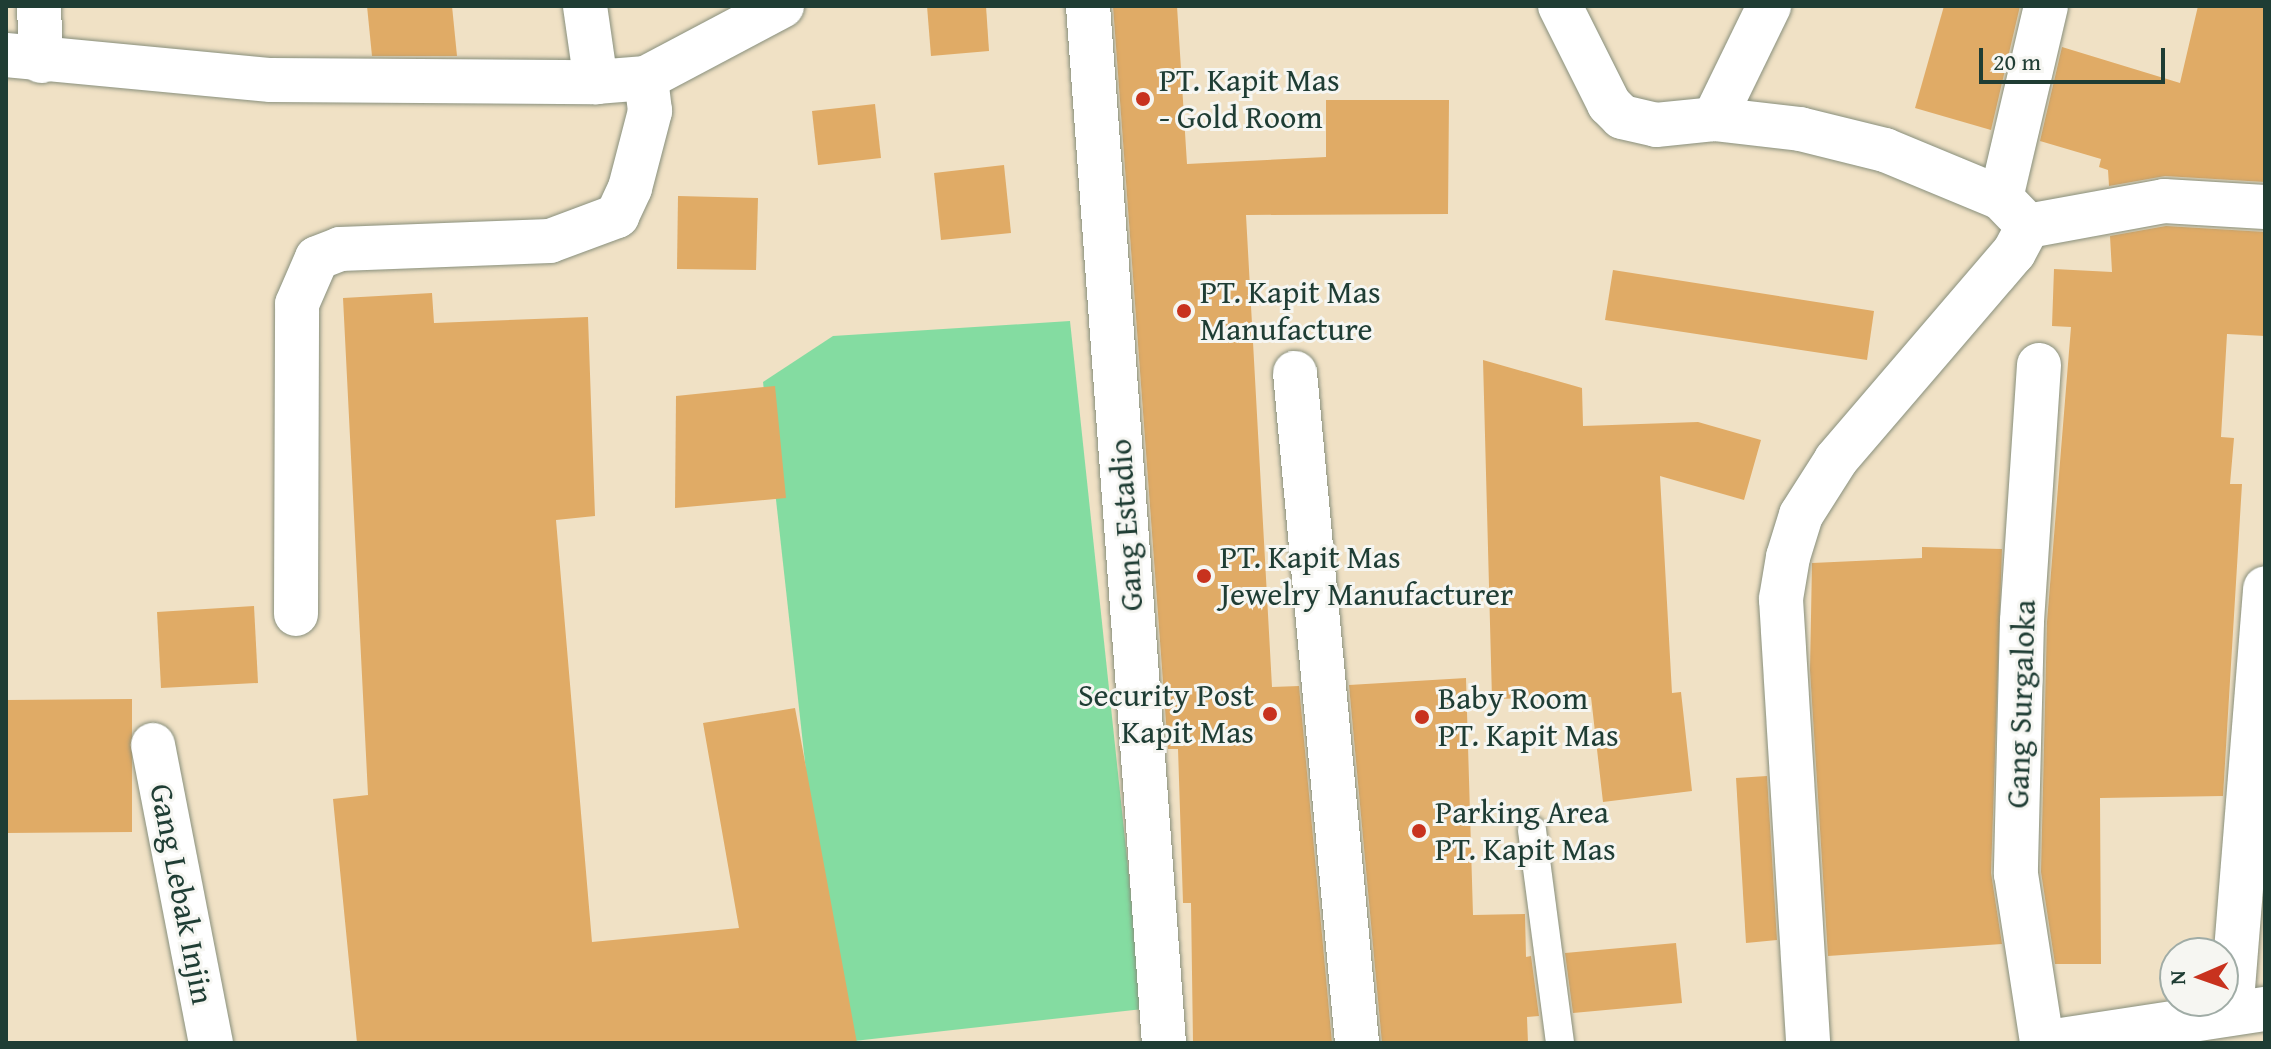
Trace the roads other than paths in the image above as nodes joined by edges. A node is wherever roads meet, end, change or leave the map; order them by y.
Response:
1 (39, 6) edge
2 (585, 6) edge
3 (782, 6) edge
4 (1088, 6) edge
5 (1560, 6) edge
6 (1769, 6) edge
7 (2046, 6) edge
8 (23, 58) edge
9 (646, 78) junction
10 (596, 82) junction
11 (1714, 119) junction
12 (2265, 207) edge
13 (2014, 212) junction
14 (2039, 365) dead end
15 (1295, 373) dead end
16 (2265, 588) edge
17 (296, 614) dead end
18 (153, 745) dead end
19 (1532, 830) dead end
20 (2248, 1011) edge
21 (2042, 1042) edge
22 (211, 1043) edge
23 (1164, 1043) edge
24 (1357, 1043) edge
25 (1560, 1043) edge
26 (1808, 1043) edge

1 - 8 street
2 - 10 street
3 - 9 street
4 - 23 street, Gang Estadio
5 - 11 street
6 - 11 street
7 - 13 street
8 - 10 street
9 - 10 street
9 - 17 street
11 - 13 street
12 - 13 street
13 - 26 street
14 - 21 street, Gang Surgaloka
15 - 24 street
16 - 20 street
18 - 22 street, Gang Lebak Injin
19 - 25 lane
20 - 21 street

